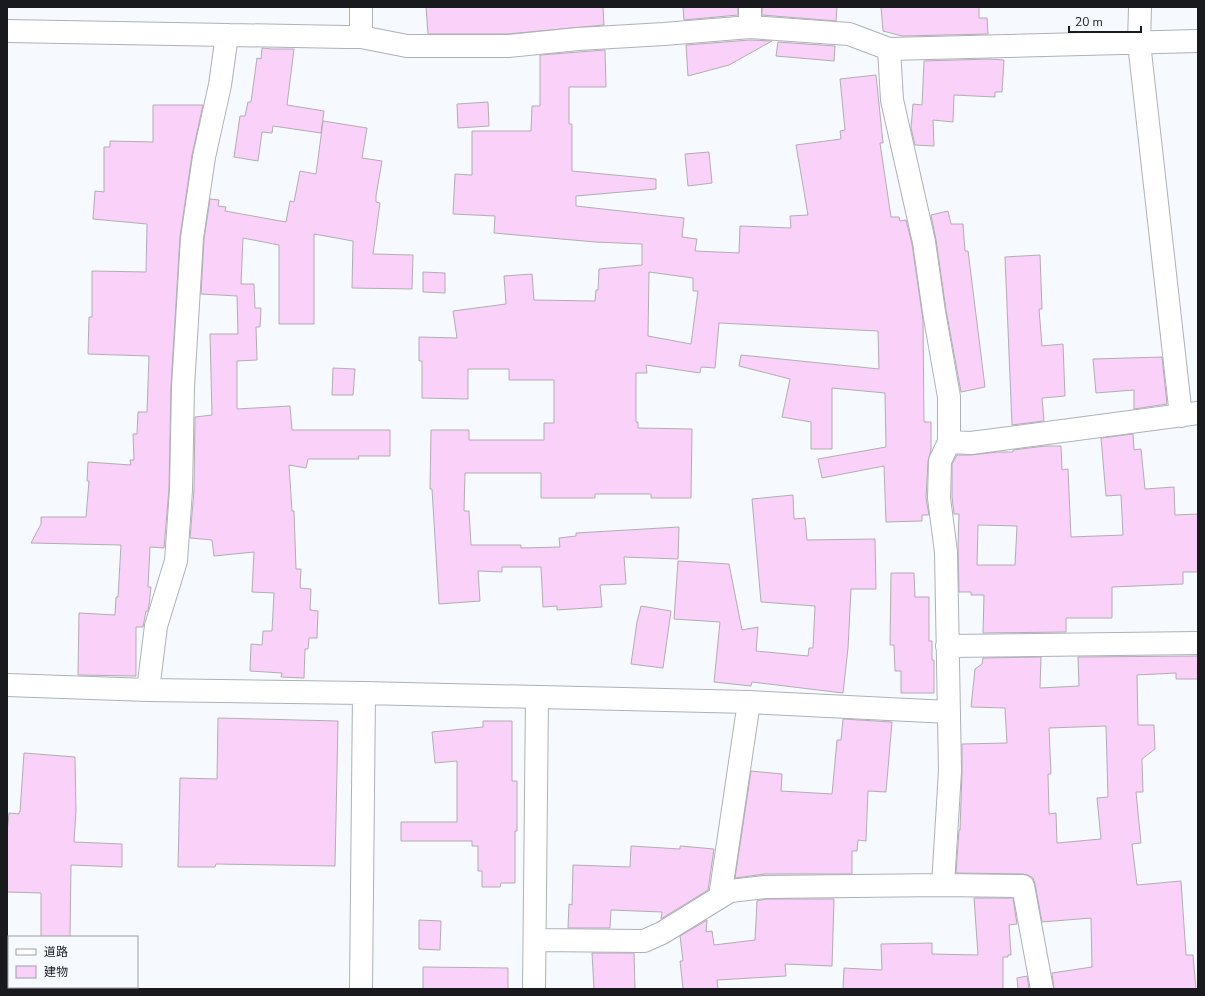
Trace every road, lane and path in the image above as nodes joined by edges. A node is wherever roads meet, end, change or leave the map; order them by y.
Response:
1 (361, 7) edge
2 (1140, 7) edge
3 (750, 17) edge
4 (7, 32) edge
5 (227, 35) junction
6 (361, 37) junction
7 (1198, 41) edge
8 (1140, 43) junction
9 (889, 49) junction
10 (1190, 415) edge
11 (949, 442) junction
12 (1198, 643) edge
13 (947, 646) junction
14 (7, 685) edge
15 (148, 690) junction
16 (364, 693) junction
17 (537, 697) junction
18 (749, 702) junction
19 (949, 712) junction
20 (943, 885) junction
21 (720, 897) junction
22 (534, 940) junction
23 (361, 989) edge
24 (534, 989) edge
25 (1042, 989) edge

1 - 6 street
2 - 8 street
3 - 6 street
3 - 9 street
4 - 5 street
5 - 6 street
5 - 15 street
7 - 8 street
8 - 9 street
8 - 10 street
9 - 11 street
10 - 11 street
11 - 13 street
12 - 13 street
13 - 19 street
14 - 15 street
15 - 16 street
16 - 17 street
16 - 23 street
17 - 18 street
17 - 22 street
18 - 19 street
18 - 21 street
19 - 20 street
20 - 21 street
20 - 25 street
21 - 22 street
22 - 24 street

